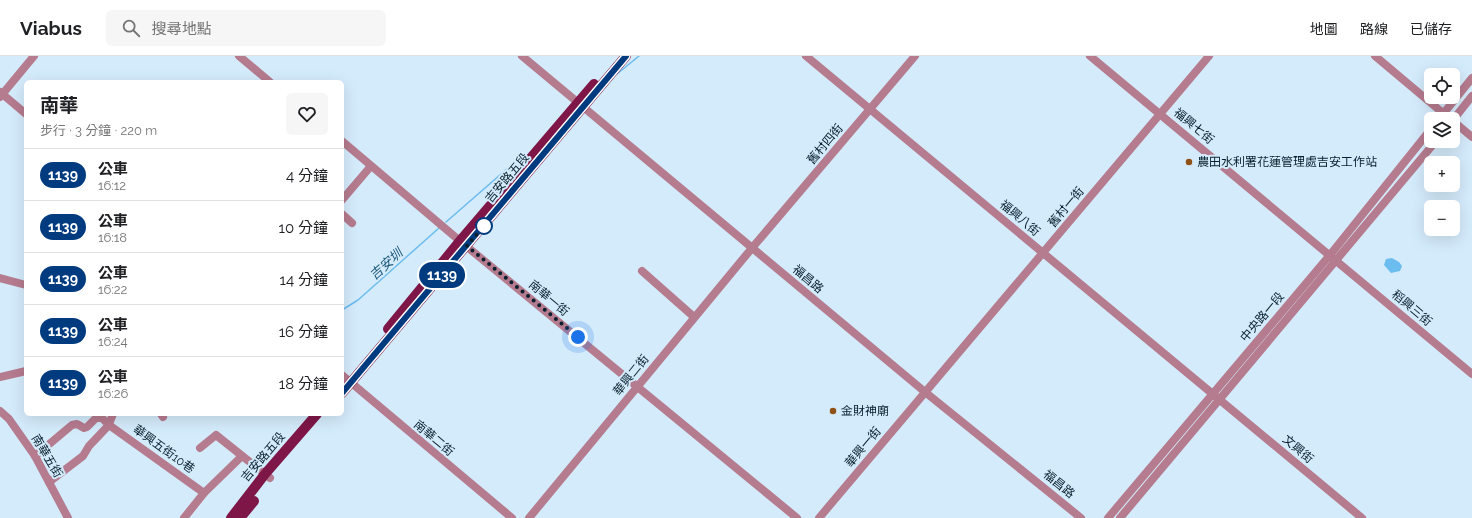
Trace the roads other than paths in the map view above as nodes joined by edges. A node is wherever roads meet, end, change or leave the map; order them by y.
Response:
1 (34, 56) edge
2 (239, 56) edge
3 (522, 56) edge
4 (618, 56) edge
5 (626, 56) edge
6 (806, 56) edge
7 (916, 56) edge
8 (1090, 56) edge
9 (1208, 56) edge
10 (1375, 56) edge
11 (1472, 78) edge
12 (268, 80) edge
13 (1, 94) edge
14 (1472, 96) edge
15 (580, 105) junction
16 (870, 109) junction
17 (24, 112) edge
18 (1437, 112) edge
19 (1444, 112) edge
20 (1460, 112) edge
21 (1160, 114) junction
22 (1460, 127) edge
23 (1472, 137) edge
24 (1424, 138) edge
25 (344, 143) edge
26 (1430, 148) edge
27 (371, 166) junction
28 (344, 198) edge
29 (344, 216) edge
30 (352, 223) dead end
31 (464, 243) junction
32 (752, 248) junction
33 (1043, 253) junction
34 (1330, 255) junction
35 (1336, 261) junction
36 (642, 271) dead end
37 (0, 278) edge
38 (24, 284) edge
39 (694, 317) junction
40 (24, 371) edge
41 (1472, 374) edge
42 (0, 377) edge
43 (345, 380) edge
44 (638, 386) junction
45 (925, 392) junction
46 (1216, 396) junction
47 (0, 411) edge
48 (112, 416) edge
49 (315, 416) edge
50 (322, 416) edge
51 (109, 425) junction
52 (200, 448) dead end
53 (35, 456) junction
54 (242, 456) junction
55 (268, 476) junction
56 (49, 482) junction
57 (204, 493) junction
58 (239, 516) edge
59 (68, 518) edge
60 (184, 518) edge
61 (512, 518) edge
62 (528, 518) edge
63 (797, 518) edge
64 (819, 518) edge
65 (1081, 518) edge
66 (1108, 518) edge
67 (1120, 518) edge
68 (1362, 518) edge

1 - 13 street
2 - 12 street
3 - 15 street, 福昌路
4 - 15 main road
5 - 15 main road
6 - 16 street, 福興八街
7 - 16 street, 舊村四街
8 - 21 street, 福興七街
9 - 21 street, 舊村一街
10 - 18 street
11 - 19 street
13 - 17 street
14 - 20 street
15 - 31 main road, 吉安路五段
15 - 32 street, 福昌路
16 - 32 street, 舊村四街
16 - 33 street, 福興八街
21 - 33 street, 舊村一街
21 - 34 street, 福興七街
22 - 23 street
24 - 34 street, 中央路一段
25 - 27 street, 南華一街
26 - 35 street, 中央路一段
27 - 28 street
27 - 31 street, 南華一街
29 - 30 street
31 - 43 main road, 吉安路五段
31 - 44 street, 南華一街
32 - 39 street, 華興二街
32 - 45 street, 福昌路
33 - 45 street, 舊村一街
33 - 46 street, 福興八街
34 - 35 street, 福興七街
34 - 46 street, 中央路一段
35 - 41 street, 稻興三街
35 - 46 street, 中央路一段
36 - 39 street
37 - 38 street
39 - 44 street, 華興二街
40 - 42 street
43 - 61 street, 南華二街
44 - 62 street, 華興二街
44 - 63 street, 南華一街
45 - 64 street, 華興一街
45 - 65 street, 福昌路
46 - 66 street, 中央路一段
46 - 67 street, 中央路一段
46 - 68 street, 文興街
47 - 53 street, 南華五街
48 - 51 street
49 - 55 main road, 吉安路五段
50 - 55 main road, 吉安路五段
51 - 53 street
51 - 56 street
51 - 57 street, 華興五街10巷
52 - 54 street
53 - 56 street, 南華五街
54 - 55 street
54 - 57 street
55 - 58 main road, 吉安路五段
56 - 59 street, 南華五街
57 - 60 street

